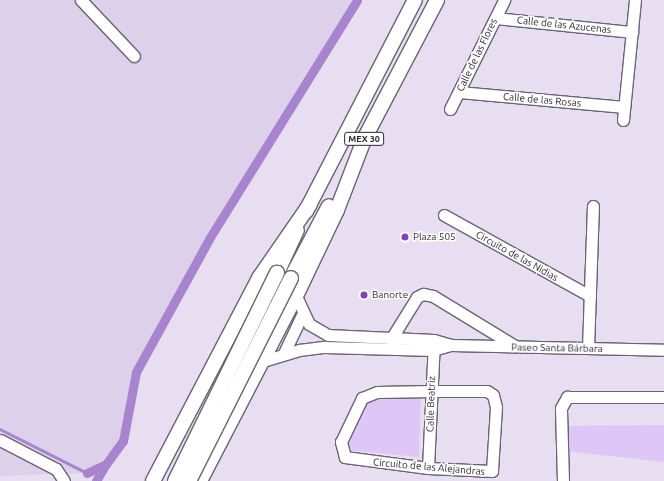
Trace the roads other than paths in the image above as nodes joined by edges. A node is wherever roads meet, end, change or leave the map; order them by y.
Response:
1 (81, 0) edge
2 (415, 0) edge
3 (437, 0) edge
4 (504, 0) edge
5 (635, 0) edge
6 (496, 18) junction
7 (632, 32) junction
8 (134, 56) dead end
9 (459, 92) junction
10 (624, 107) junction
11 (450, 110) dead end
12 (623, 120) dead end
13 (365, 137) junction
14 (310, 204) junction
15 (593, 206) dead end
16 (444, 215) dead end
17 (296, 296) junction
18 (590, 296) junction
19 (302, 315) junction
20 (391, 340) junction
21 (433, 345) junction
22 (515, 347) junction
23 (588, 348) junction
24 (664, 350) edge
25 (284, 353) junction
26 (263, 361) junction
27 (432, 391) junction
28 (664, 397) edge
29 (0, 440) edge
30 (167, 451) junction
31 (428, 468) junction
32 (203, 476) edge
33 (64, 481) edge
34 (153, 481) edge
35 (174, 481) edge
36 (189, 481) edge
37 (563, 481) edge

1 - 8 street
2 - 14 main road, MEX 30
3 - 13 main road, MEX 30
4 - 6 street, Calle de las Flores
5 - 7 street
6 - 7 street, Calle de las Azucenas
6 - 9 street, Calle de las Flores
7 - 10 street
9 - 10 street, Calle de las Rosas
9 - 11 street, Calle de las Flores
10 - 12 street
13 - 17 main road
13 - 36 main road, MEX 30, bridge
14 - 30 main road
14 - 35 main road, MEX 30, bridge
15 - 18 street
16 - 18 street, Circuito de las Nidias
17 - 19 street
17 - 26 main road
18 - 23 street
19 - 20 street, Paseo Santa Bárbara
19 - 25 street
20 - 21 street, Paseo Santa Bárbara
20 - 22 street
21 - 22 street, Paseo Santa Bárbara
21 - 25 street, Paseo Santa Bárbara
21 - 27 street, Calle Beatriz
22 - 23 street, Paseo Santa Bárbara
23 - 24 street, Paseo Santa Bárbara
25 - 26 street, Paseo Santa Bárbara
26 - 32 main road
27 - 31 street, Calle Beatriz
27 - 31 street, Circuito de las Alejandras
27 - 31 street, Circuito de las Alejandras
28 - 37 street
29 - 33 street
30 - 32 main road
30 - 34 main road

